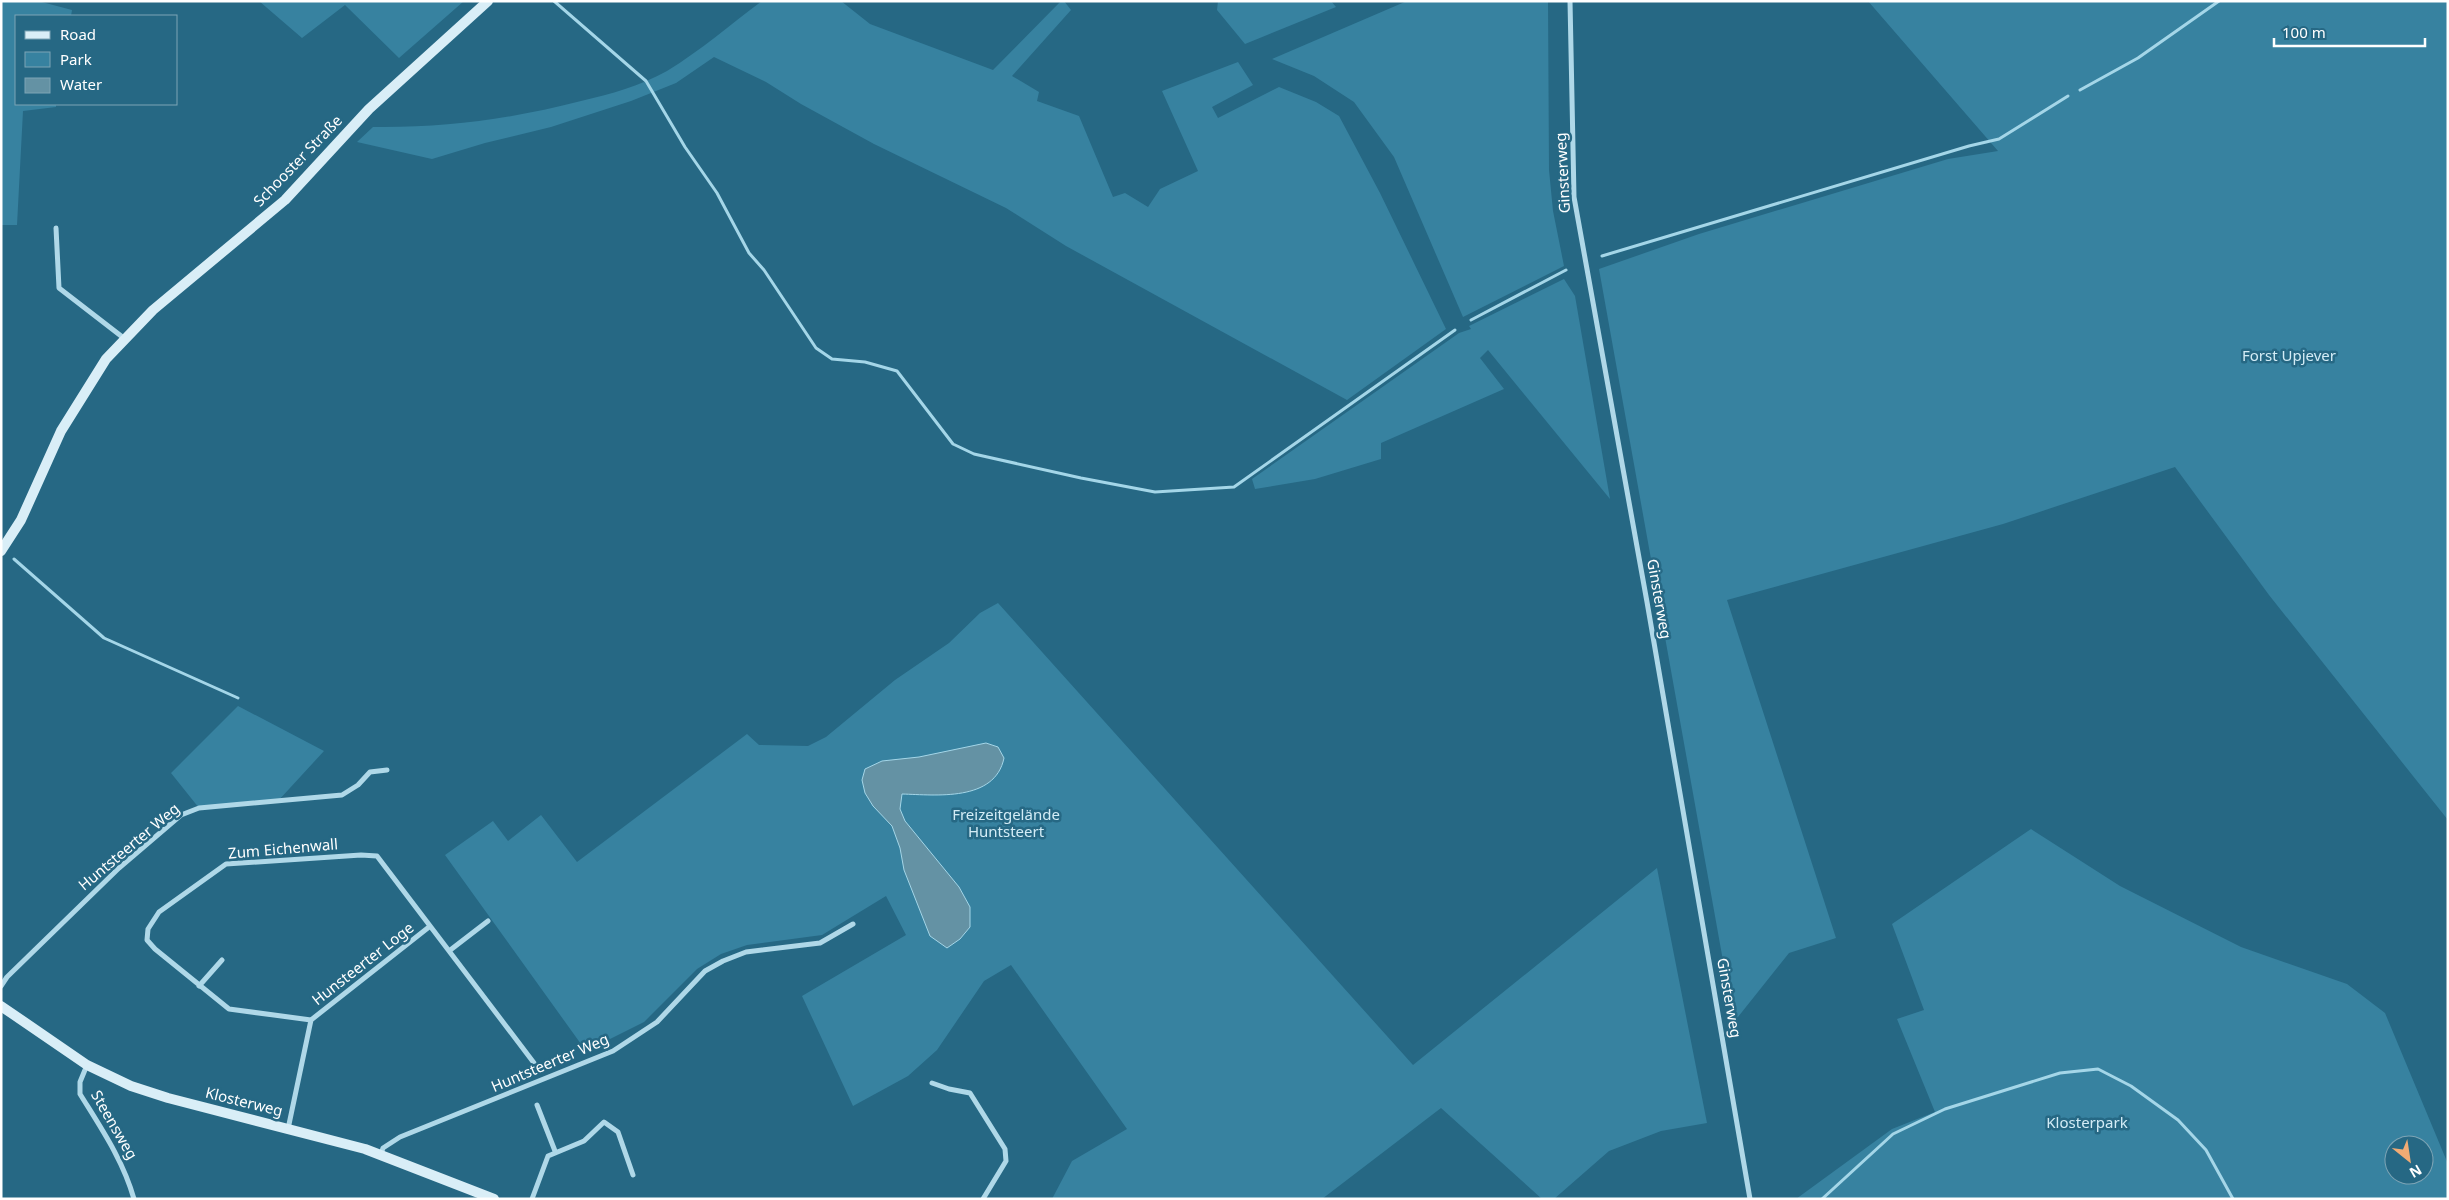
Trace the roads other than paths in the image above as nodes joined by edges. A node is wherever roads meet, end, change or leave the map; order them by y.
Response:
1 (488, 1) edge
2 (1570, 1) edge
3 (56, 228) dead end
4 (125, 339) junction
5 (1, 551) edge
6 (387, 770) dead end
7 (488, 920) dead end
8 (853, 924) dead end
9 (430, 927) junction
10 (448, 951) junction
11 (222, 960) dead end
12 (1, 986) edge
13 (199, 986) junction
14 (1, 1006) edge
15 (311, 1020) junction
16 (534, 1064) dead end
17 (87, 1065) junction
18 (932, 1083) dead end
19 (537, 1105) dead end
20 (288, 1129) junction
21 (555, 1151) junction
22 (381, 1154) junction
23 (633, 1176) dead end
24 (134, 1199) edge
25 (494, 1199) edge
26 (532, 1199) edge
27 (983, 1199) edge
28 (1750, 1199) edge

1 - 4 street, Schooster Straße
2 - 28 street, Ginsterweg
3 - 4 street
4 - 5 street, Schooster Straße
6 - 12 street, Huntsteerter Weg
7 - 10 street
8 - 22 street, Huntsteerter Weg
9 - 10 street, Zum Eichenwall
9 - 13 street, Zum Eichenwall
9 - 15 street, Hunsteerter Loge
10 - 16 street, Zum Eichenwall
11 - 13 street
13 - 15 street, Zum Eichenwall
14 - 17 street, Klosterweg
15 - 20 street
17 - 20 street, Klosterweg
17 - 24 street, Steensweg
18 - 27 street
19 - 21 street
20 - 22 street, Klosterweg
21 - 23 street
21 - 26 street
22 - 25 street, Klosterweg

